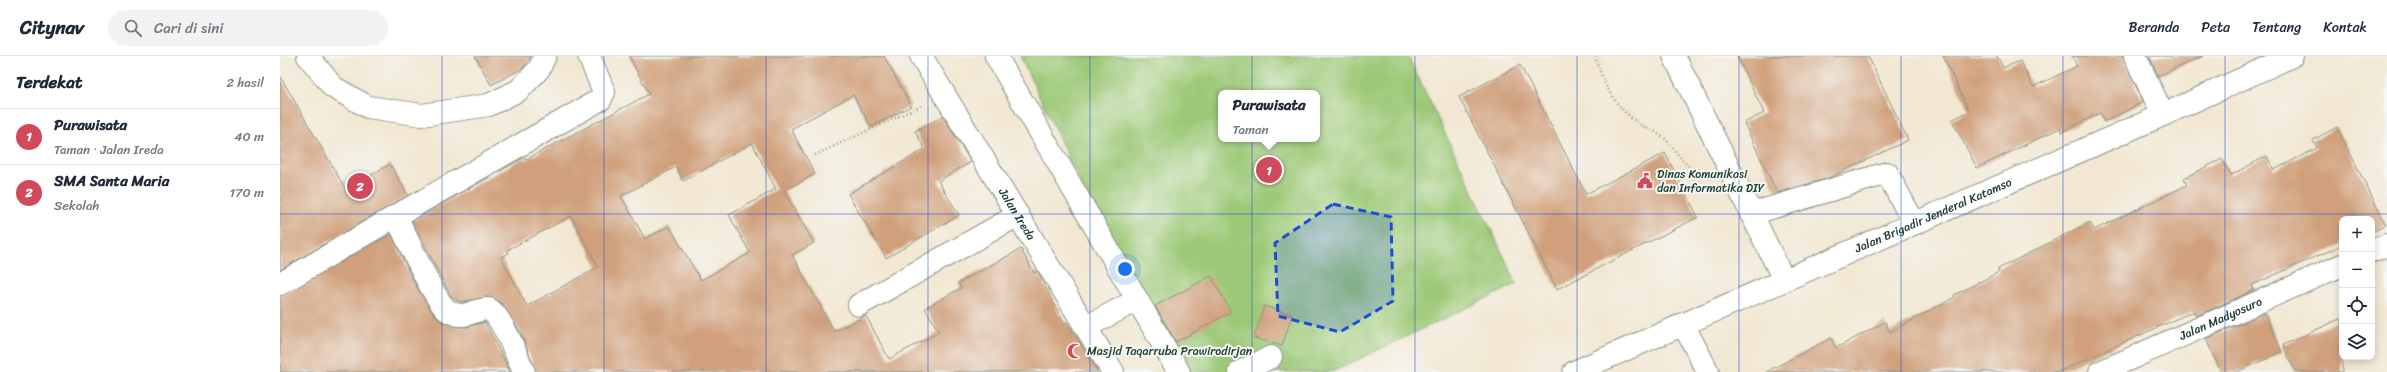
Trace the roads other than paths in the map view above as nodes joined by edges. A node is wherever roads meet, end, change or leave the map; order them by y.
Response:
1 (308, 56) edge
2 (545, 56) edge
3 (589, 56) edge
4 (921, 56) edge
5 (996, 56) edge
6 (1674, 56) edge
7 (2135, 56) edge
8 (2292, 56) edge
9 (2163, 115) junction
10 (1751, 214) junction
11 (1018, 215) junction
12 (396, 216) junction
13 (1914, 223) junction
14 (2387, 245) edge
15 (2375, 251) edge
16 (2339, 266) edge
17 (1784, 280) junction
18 (280, 284) edge
19 (1137, 300) junction
20 (859, 306) dead end
21 (1683, 324) junction
22 (1086, 327) junction
23 (1271, 357) dead end
24 (524, 372) edge
25 (1114, 372) edge
26 (1179, 372) edge
27 (1240, 372) edge
28 (1574, 372) edge
29 (1708, 372) edge
30 (2100, 372) edge

1 - 2 street
3 - 12 street
4 - 11 street, Jalan Ireda
5 - 19 street
6 - 10 street
7 - 9 street
8 - 9 street, Jalan Brigadir Jenderal Katamso
9 - 13 street, Jalan Brigadir Jenderal Katamso
10 - 13 street
10 - 17 street
11 - 20 street
11 - 22 street, Jalan Ireda
12 - 18 street
12 - 24 street
13 - 17 street, Jalan Brigadir Jenderal Katamso
14 - 15 street
16 - 30 street, Jalan Madyosuro
17 - 21 street, Jalan Brigadir Jenderal Katamso
19 - 22 street
19 - 26 street
21 - 28 street, Jalan Brigadir Jenderal Katamso
21 - 29 street
22 - 25 street, Jalan Ireda
23 - 27 street

